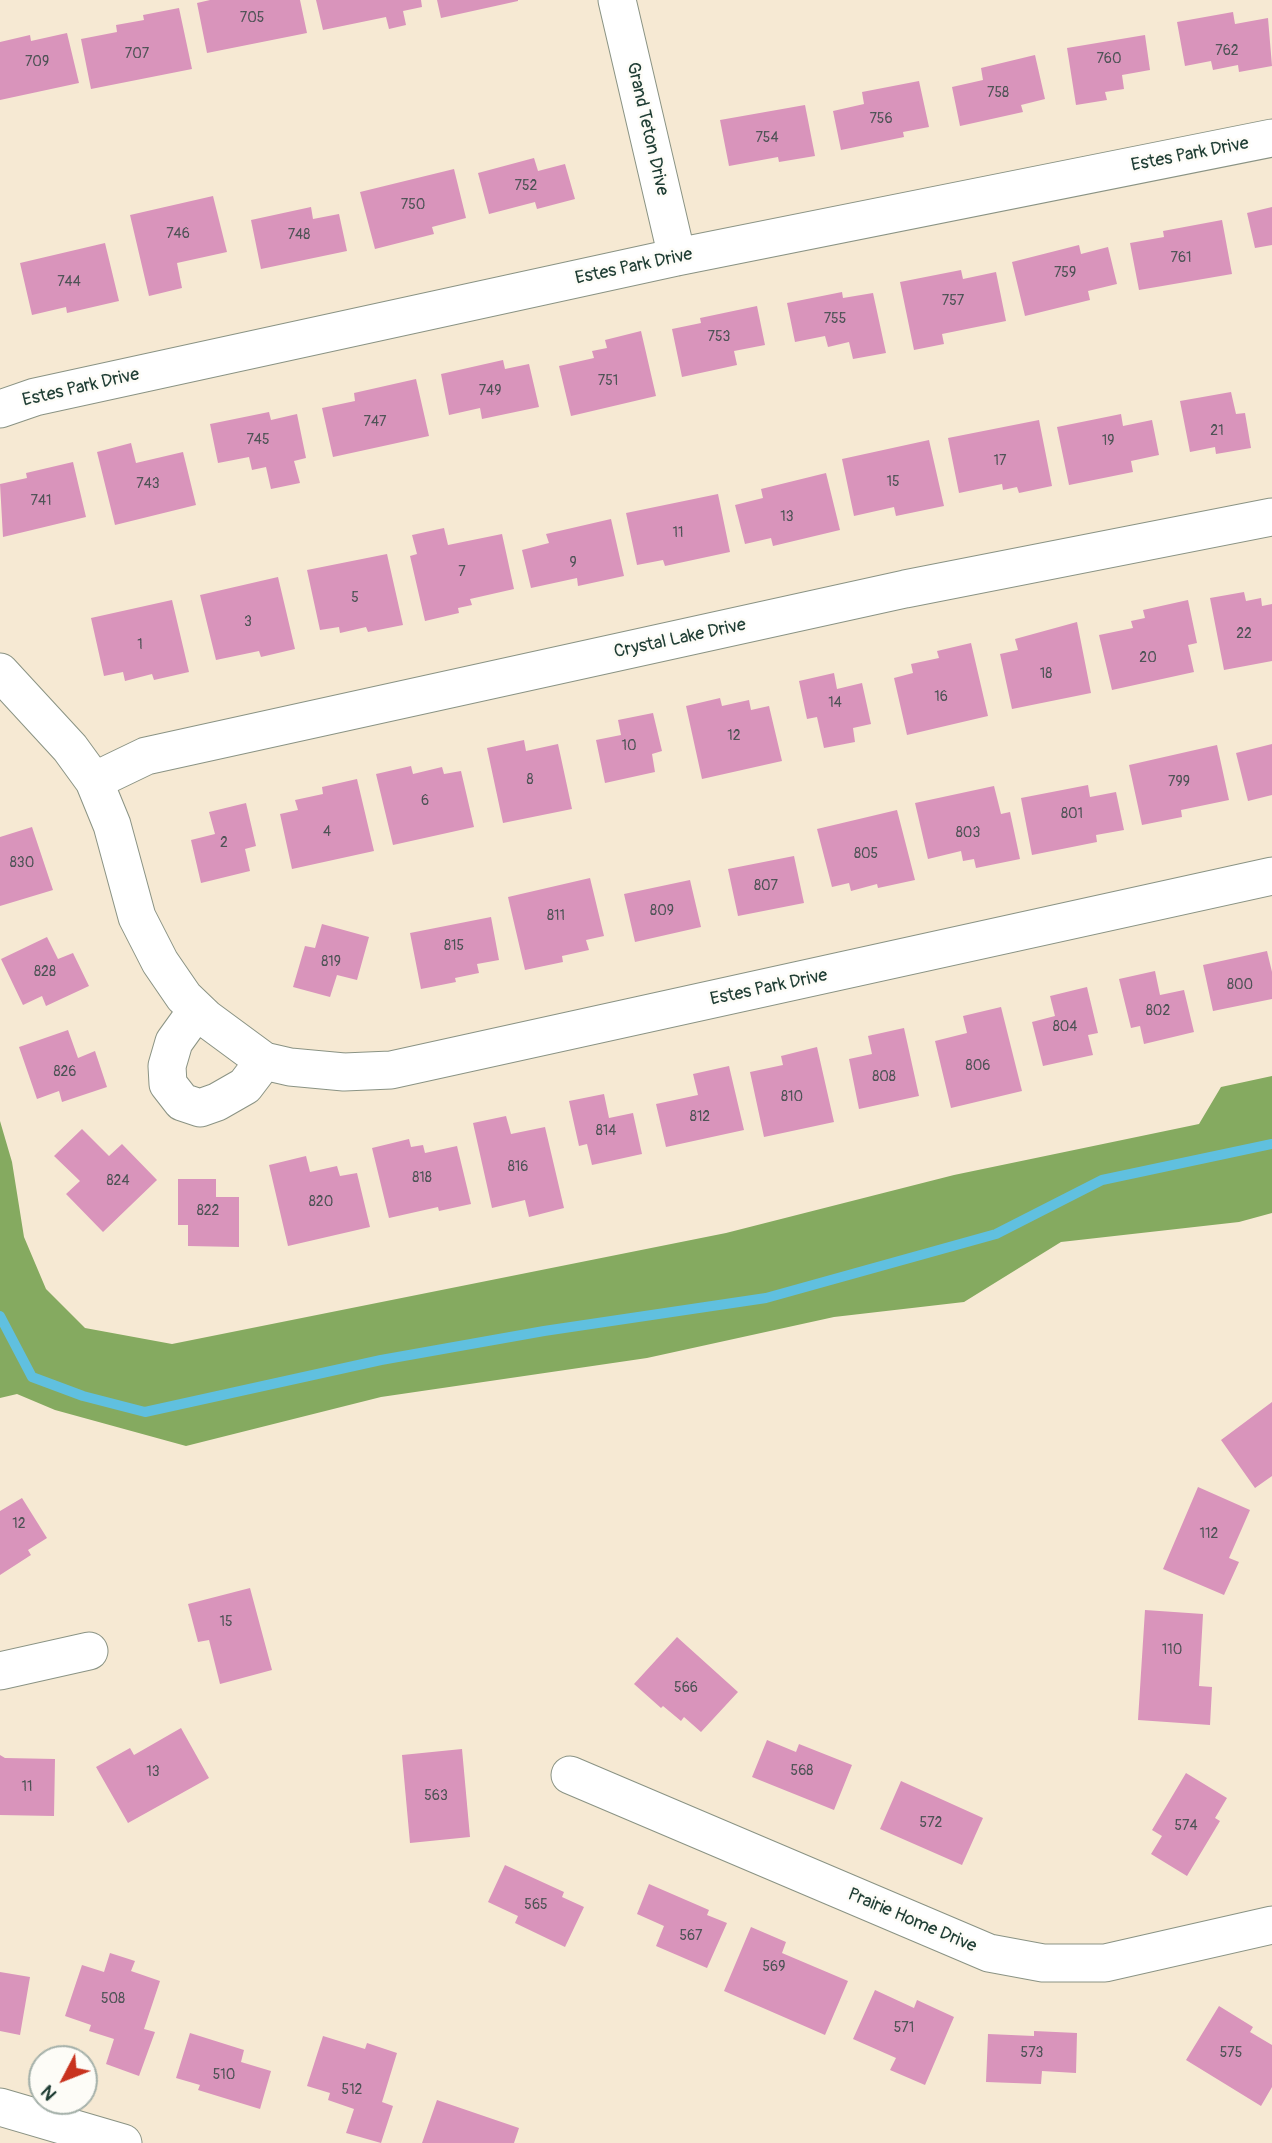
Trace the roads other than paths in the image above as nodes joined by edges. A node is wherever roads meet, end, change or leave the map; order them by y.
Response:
1 (617, 0) edge
2 (1272, 138) edge
3 (677, 257) junction
4 (0, 409) edge
5 (1272, 517) edge
6 (0, 672) edge
7 (94, 782) junction
8 (1272, 876) edge
9 (197, 1010) junction
10 (264, 1061) junction
11 (89, 1651) dead end
12 (0, 1671) edge
13 (570, 1775) dead end
14 (1272, 1925) edge
15 (0, 2107) edge
16 (123, 2143) edge

1 - 3 street, Grand Teton Drive
2 - 3 street, Estes Park Drive
3 - 4 street, Estes Park Drive
5 - 7 street, Crystal Lake Drive
6 - 7 street, Estes Park Drive
7 - 9 street, Estes Park Drive
8 - 10 street, Estes Park Drive
9 - 10 street, Estes Park Drive
9 - 10 street
11 - 12 street
13 - 14 street, Prairie Home Drive
15 - 16 street

